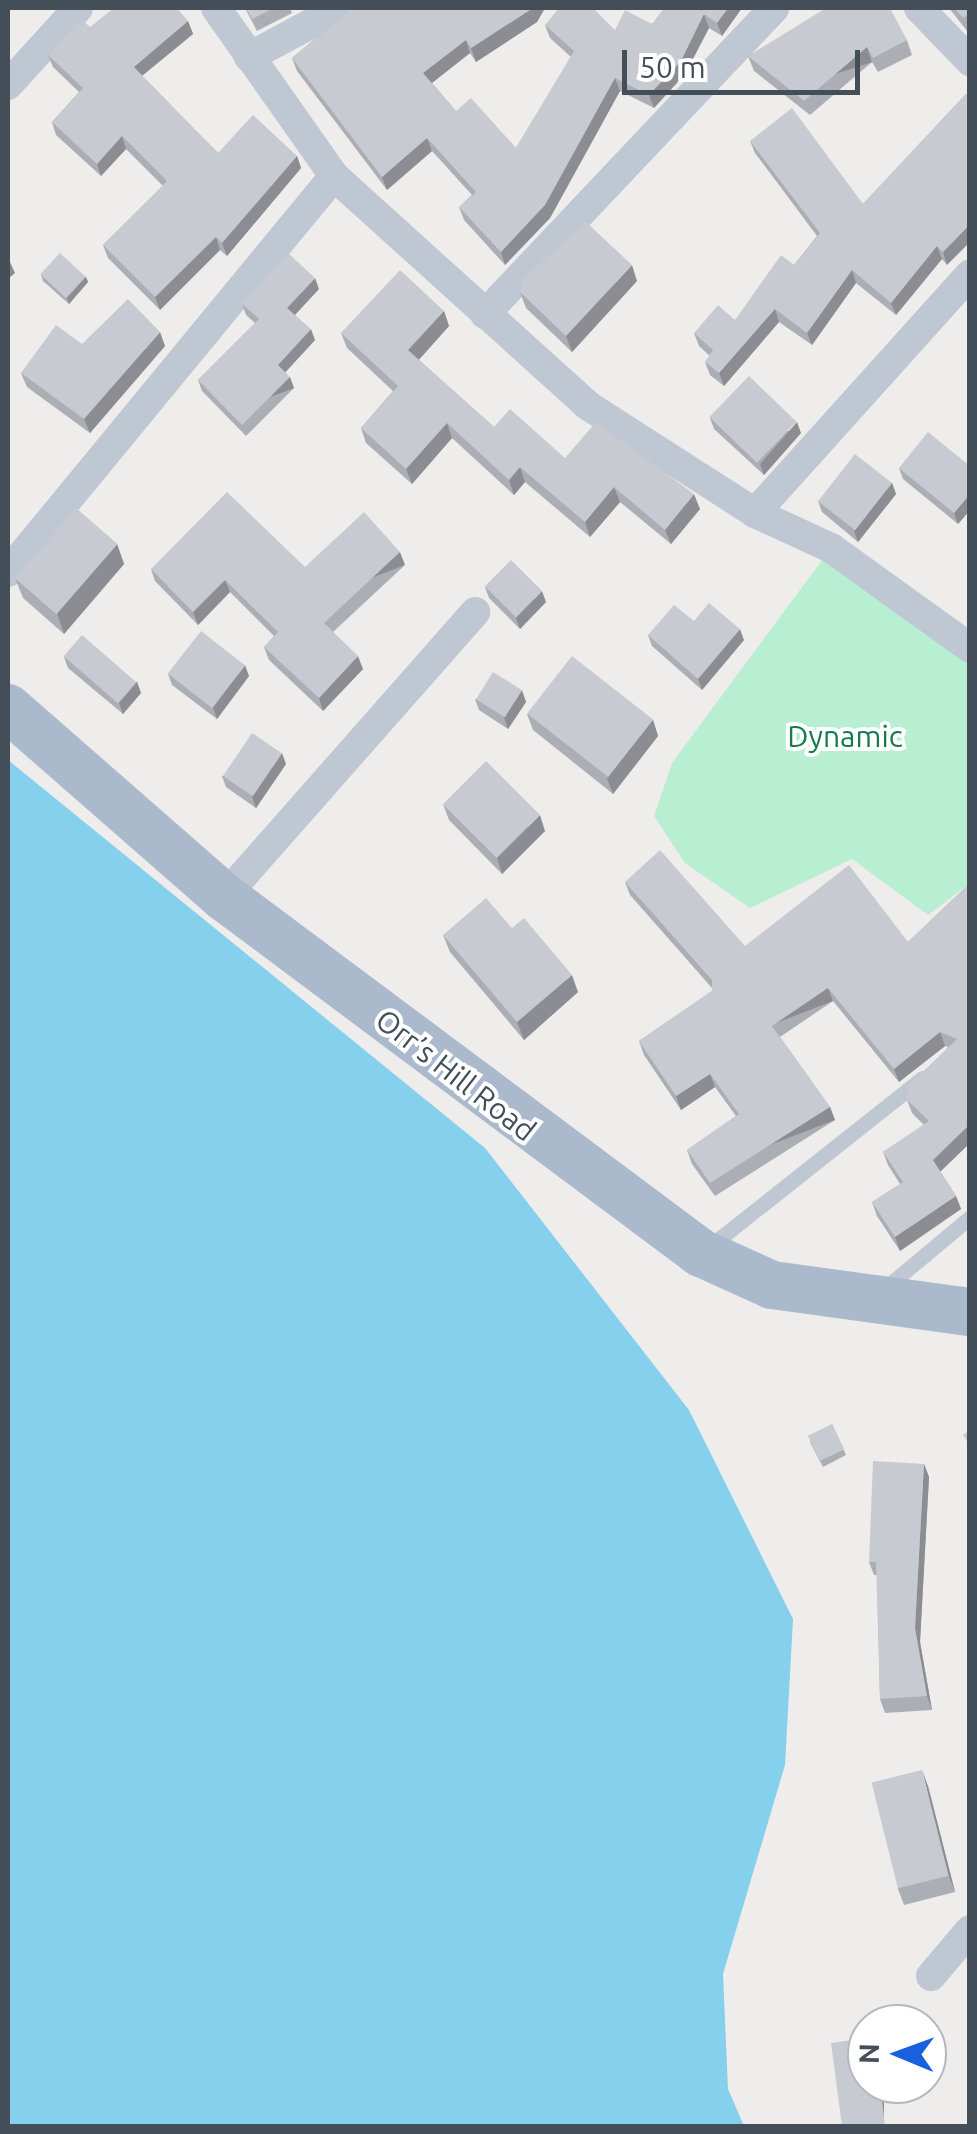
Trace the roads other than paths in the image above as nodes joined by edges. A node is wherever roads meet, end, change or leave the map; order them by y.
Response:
1 (78, 8) edge
2 (216, 8) edge
3 (340, 8) edge
4 (774, 8) edge
5 (919, 8) edge
6 (249, 57) junction
7 (970, 61) edge
8 (8, 85) edge
9 (334, 176) junction
10 (970, 274) edge
11 (485, 314) junction
12 (756, 513) junction
13 (8, 572) edge
14 (475, 612) dead end
15 (970, 648) edge
16 (8, 708) edge
17 (224, 897) junction
18 (936, 1067) edge
19 (970, 1217) edge
20 (702, 1253) junction
21 (870, 1302) junction
22 (970, 1312) edge
23 (970, 1930) edge
24 (931, 1976) dead end

1 - 8 street
2 - 6 street
3 - 6 street
4 - 11 street
5 - 7 street
6 - 9 street
9 - 11 street
9 - 13 street
10 - 12 street
11 - 12 street
12 - 15 street
14 - 17 street
16 - 17 main road, Orr’s Hill Road
17 - 20 main road, Orr’s Hill Road
18 - 20 lane
19 - 21 lane
20 - 21 main road, Orr’s Hill Road
21 - 22 main road, Orr’s Hill Road
23 - 24 street

